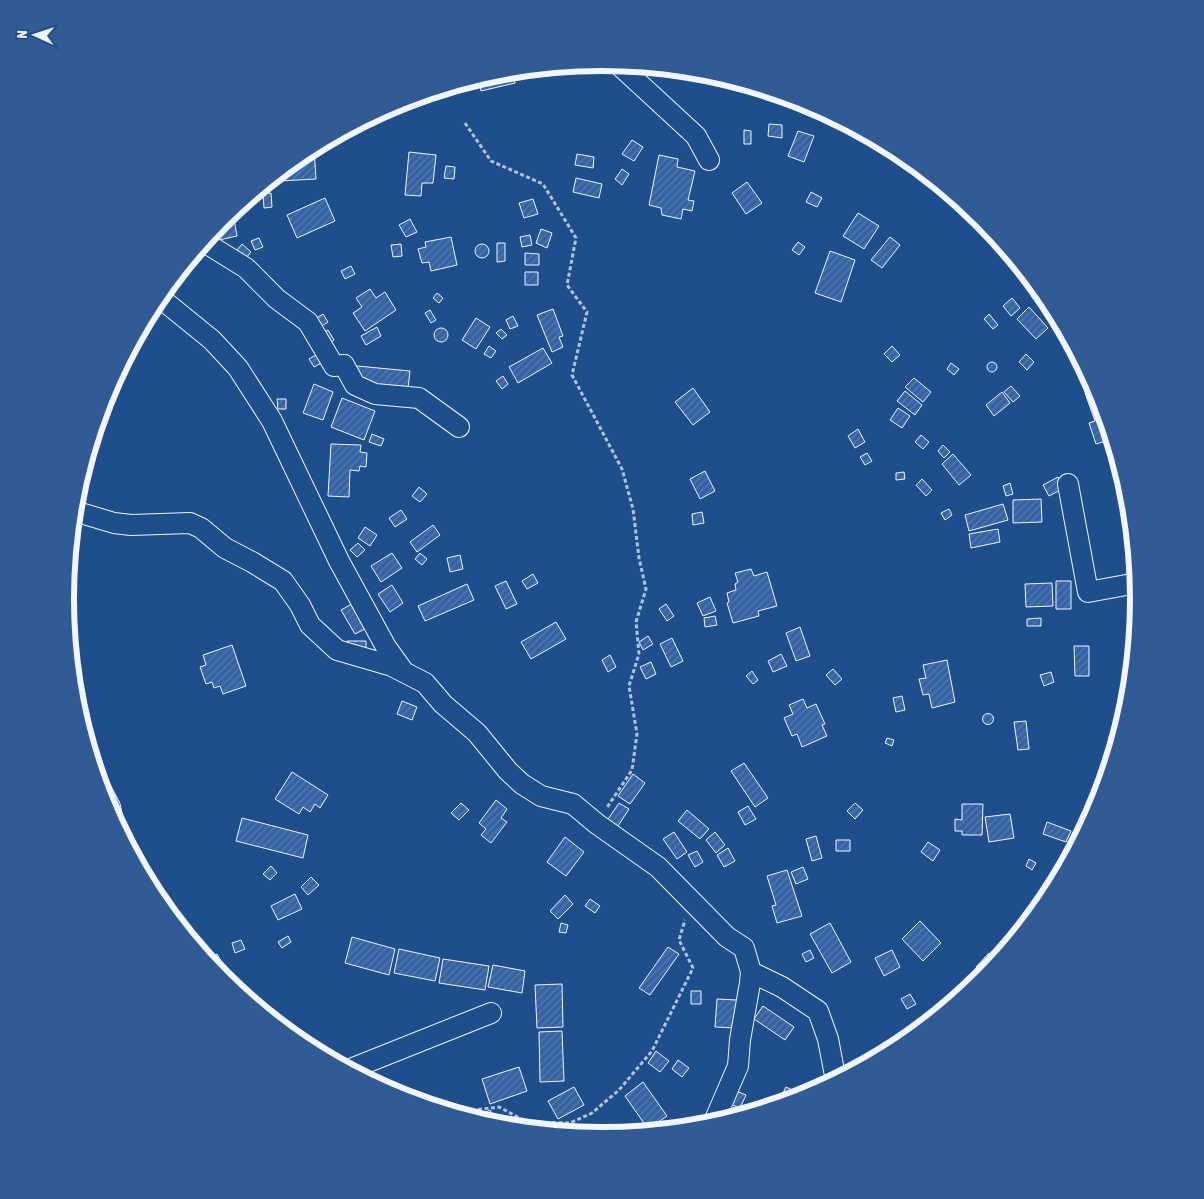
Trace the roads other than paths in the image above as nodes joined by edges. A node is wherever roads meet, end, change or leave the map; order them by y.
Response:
1 (626, 72) edge
2 (709, 160) dead end
3 (210, 246) edge
4 (166, 302) edge
5 (459, 427) dead end
6 (1068, 484) dead end
7 (81, 514) edge
8 (1130, 584) edge
9 (404, 672) junction
10 (751, 972) junction
11 (491, 1013) dead end
12 (356, 1067) edge
13 (835, 1074) edge
14 (716, 1115) edge

1 - 2 street
3 - 5 street
4 - 9 street
6 - 8 street
7 - 9 street
9 - 10 street
10 - 13 street
10 - 14 street
11 - 12 street

